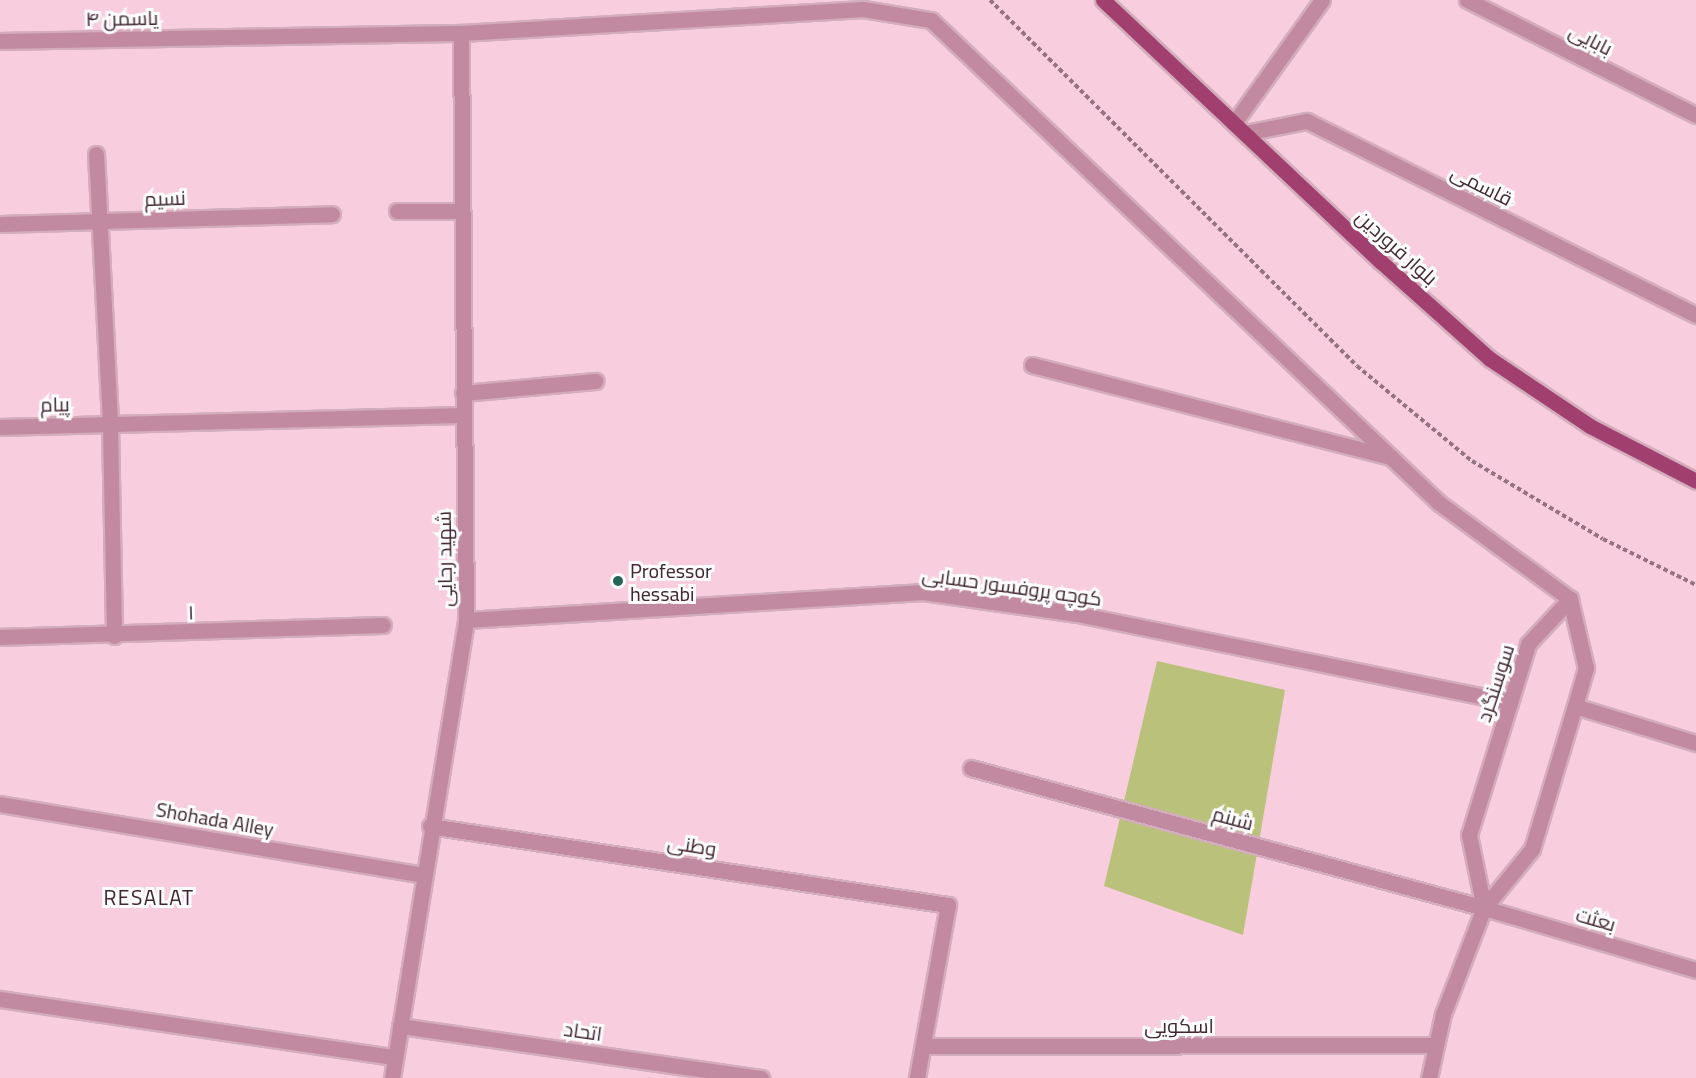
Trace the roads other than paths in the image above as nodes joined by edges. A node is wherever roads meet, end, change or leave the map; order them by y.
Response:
1 (1103, 0) edge
2 (1322, 0) edge
3 (1467, 0) edge
4 (461, 33) junction
5 (0, 41) edge
6 (1696, 115) edge
7 (1239, 128) junction
8 (96, 154) dead end
9 (397, 211) dead end
10 (462, 211) junction
11 (332, 214) dead end
12 (100, 221) junction
13 (0, 224) edge
14 (1696, 315) edge
15 (1032, 365) dead end
16 (595, 381) dead end
17 (462, 393) junction
18 (463, 415) junction
19 (110, 424) junction
20 (0, 427) edge
21 (1394, 458) junction
22 (1696, 481) edge
23 (1570, 599) junction
24 (466, 620) junction
25 (383, 625) dead end
26 (114, 636) junction
27 (0, 637) edge
28 (1510, 702) junction
29 (1575, 706) junction
30 (1696, 743) edge
31 (971, 768) dead end
32 (0, 804) edge
33 (430, 826) junction
34 (423, 875) junction
35 (1484, 908) junction
36 (1696, 970) edge
37 (0, 999) edge
38 (400, 1026) junction
39 (923, 1046) junction
40 (1436, 1046) junction
41 (395, 1058) junction
42 (392, 1078) edge
43 (761, 1078) edge
44 (917, 1078) edge
45 (1429, 1078) edge

1 - 7 main road, بلوار فروردین
2 - 7 street
3 - 6 street, بابایی
4 - 5 street, یاسمن ۴
4 - 10 street, شهید رجایی
4 - 21 street, یاسمن ۴
7 - 14 street, قاسمی
7 - 22 main road, بلوار فروردین
8 - 12 street
9 - 10 street
10 - 17 street, شهید رجایی
11 - 12 street, نسیم
12 - 13 street, نسیم
12 - 19 street
15 - 21 street
16 - 17 street
17 - 18 street, شهید رجایی
18 - 19 street, پیام
18 - 24 street, شهید رجایی
19 - 20 street, پیام
19 - 26 street
21 - 23 street, یاسمن ۴
23 - 28 street, سوسنگرد
23 - 29 street
24 - 28 street, کوچه پروفسور حسابی
24 - 33 street, شهید رجایی
25 - 26 street, ۱
26 - 27 street, ۱
28 - 35 street, سوسنگرد
29 - 30 street
29 - 35 street
31 - 35 street, شبنم
32 - 34 street, Shohada Alley
33 - 34 street, شهید رجایی
33 - 39 street, وطنی
34 - 38 street, شهید رجایی
35 - 36 street, بعثت
35 - 40 street
37 - 41 street
38 - 41 street, شهید رجایی
38 - 43 street, اتحاد
39 - 40 street, اسکویی
39 - 44 street
40 - 45 street
41 - 42 street, شهید رجایی

